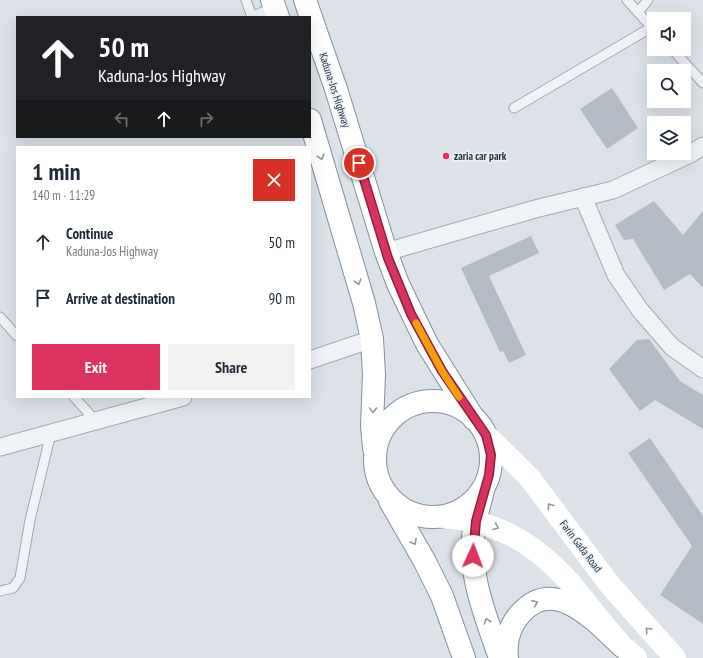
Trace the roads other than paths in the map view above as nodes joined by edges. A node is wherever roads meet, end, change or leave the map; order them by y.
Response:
1 (246, 0) edge
2 (305, 0) edge
3 (627, 0) edge
4 (648, 0) edge
5 (275, 8) edge
6 (638, 12) junction
7 (252, 16) edge
8 (255, 16) edge
9 (311, 16) edge
10 (311, 17) edge
11 (647, 22) edge
12 (647, 31) edge
13 (678, 56) edge
14 (703, 83) edge
15 (514, 108) dead end
16 (311, 123) edge
17 (703, 146) edge
18 (583, 197) junction
19 (386, 252) junction
20 (0, 317) edge
21 (16, 335) edge
22 (372, 339) junction
23 (311, 360) edge
24 (703, 369) edge
25 (75, 398) edge
26 (179, 398) edge
27 (95, 420) junction
28 (480, 427) junction
29 (51, 433) junction
30 (0, 447) edge
31 (374, 458) junction
32 (486, 482) junction
33 (388, 496) junction
34 (444, 517) junction
35 (476, 521) junction
36 (0, 591) edge
37 (629, 652) edge
38 (464, 658) edge
39 (500, 658) edge
40 (507, 658) edge
41 (675, 658) edge

1 - 7 lane
2 - 9 main road, Kaduna-Jos Highway
3 - 6 lane
4 - 6 lane
5 - 8 lane
6 - 11 lane
10 - 19 main road, Kaduna-Jos Highway
12 - 15 lane
13 - 14 lane
16 -> 22 main road
17 - 18 street
18 - 19 street
18 - 24 street
19 - 28 main road, Kaduna-Jos Highway
20 - 21 lane
22 - 23 street
22 -> 31 main road
25 - 27 lane
26 - 27 street
27 - 29 street
28 - 31 main road
28 - 32 main road
41 -> 28 main road, Farin Gada Road
29 - 30 street
29 - 36 lane
31 - 33 main road
32 - 34 main road
32 - 35 main road
33 - 34 main road
33 -> 38 main road
34 - 35 main road
35 -> 37 main road
39 -> 35 main road
40 -> 37 main road

